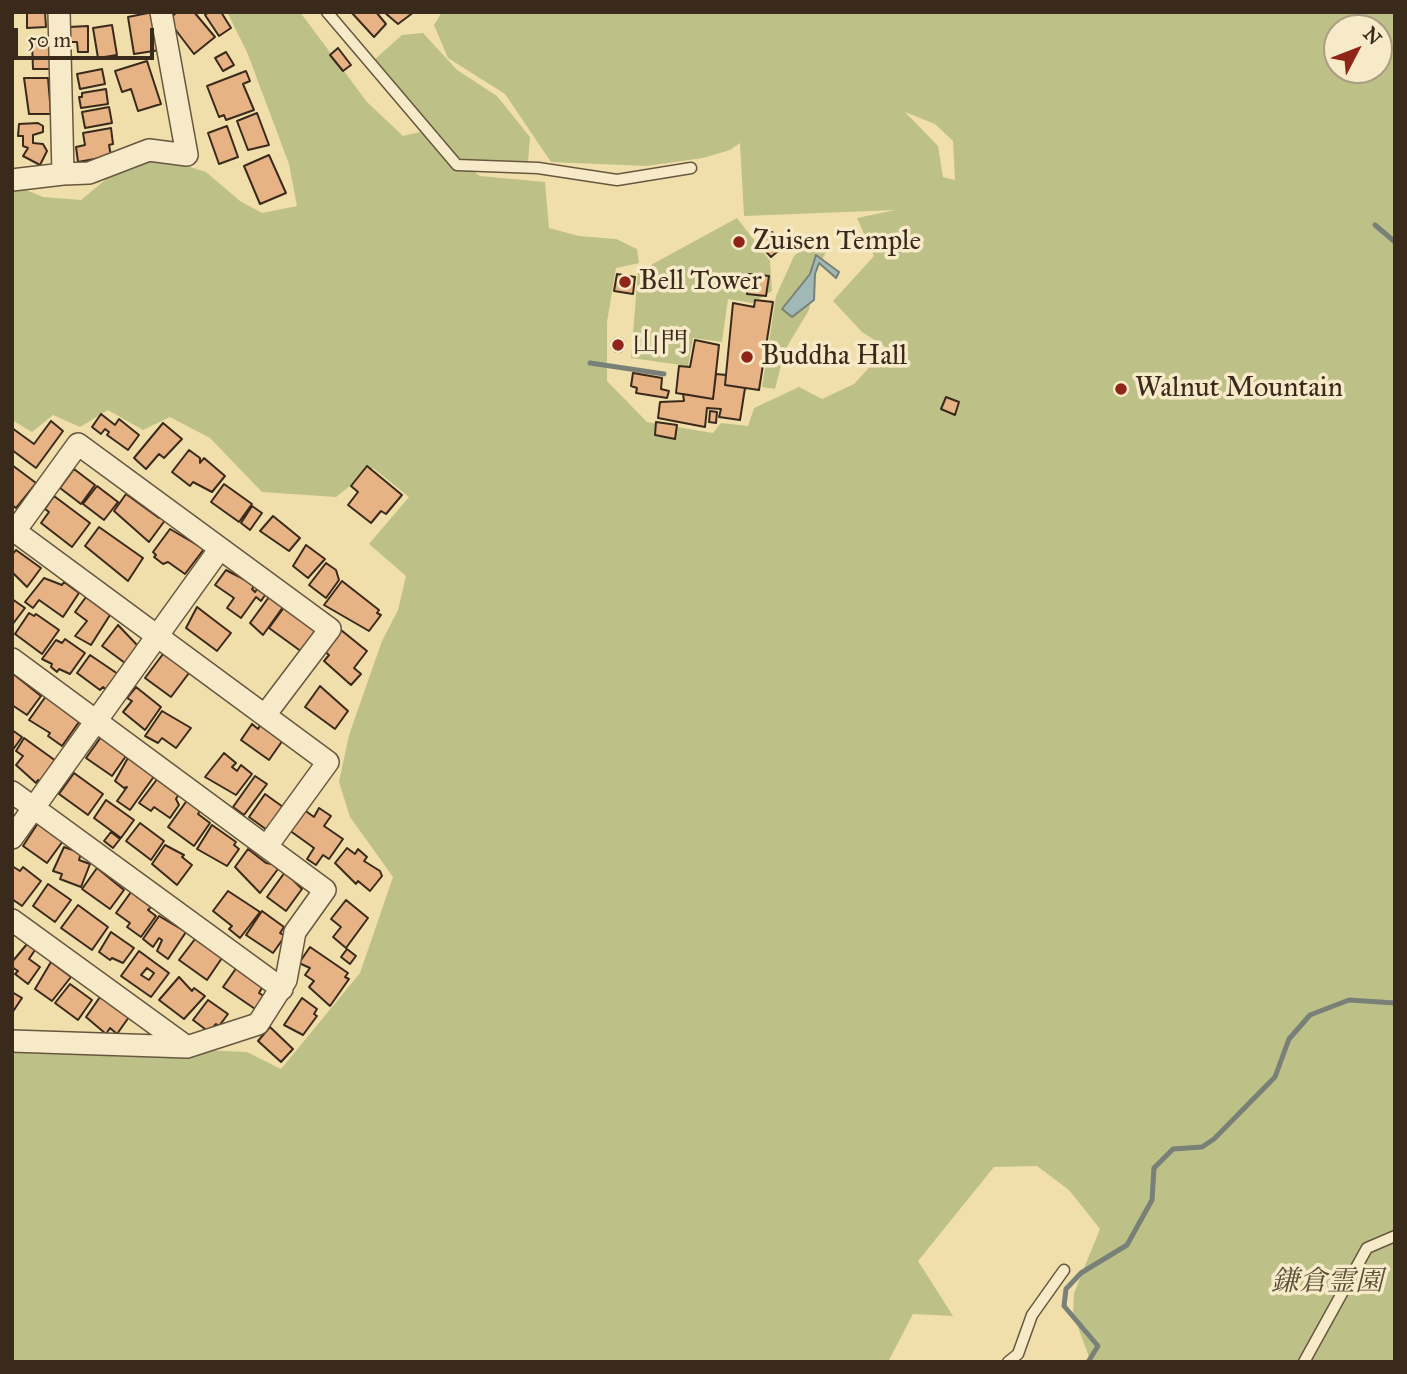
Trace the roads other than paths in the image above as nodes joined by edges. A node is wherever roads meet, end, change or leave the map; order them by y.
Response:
1 (59, 12) edge
2 (161, 12) edge
3 (327, 12) edge
4 (691, 168) dead end
5 (63, 174) junction
6 (12, 180) edge
7 (13, 530) edge
8 (219, 550) junction
9 (158, 637) junction
10 (12, 659) edge
11 (265, 715) junction
12 (97, 721) junction
13 (12, 792) edge
14 (34, 808) junction
15 (12, 838) edge
16 (267, 846) junction
17 (12, 920) edge
18 (282, 989) junction
19 (12, 1041) edge
20 (187, 1047) junction
21 (1395, 1236) edge
22 (1064, 1270) dead end
23 (1008, 1362) edge
24 (1304, 1362) edge

1 - 5 street
2 - 5 street
3 - 4 lane
5 - 6 street
7 - 8 street
7 - 9 street
8 - 9 street
8 - 11 street
9 - 11 street
9 - 12 street
10 - 12 street
11 - 16 street
12 - 14 street
12 - 16 street
13 - 14 street
14 - 15 street
14 - 18 street
16 - 18 street
17 - 20 street
18 - 20 street
19 - 20 street
21 - 24 lane
22 - 23 lane

